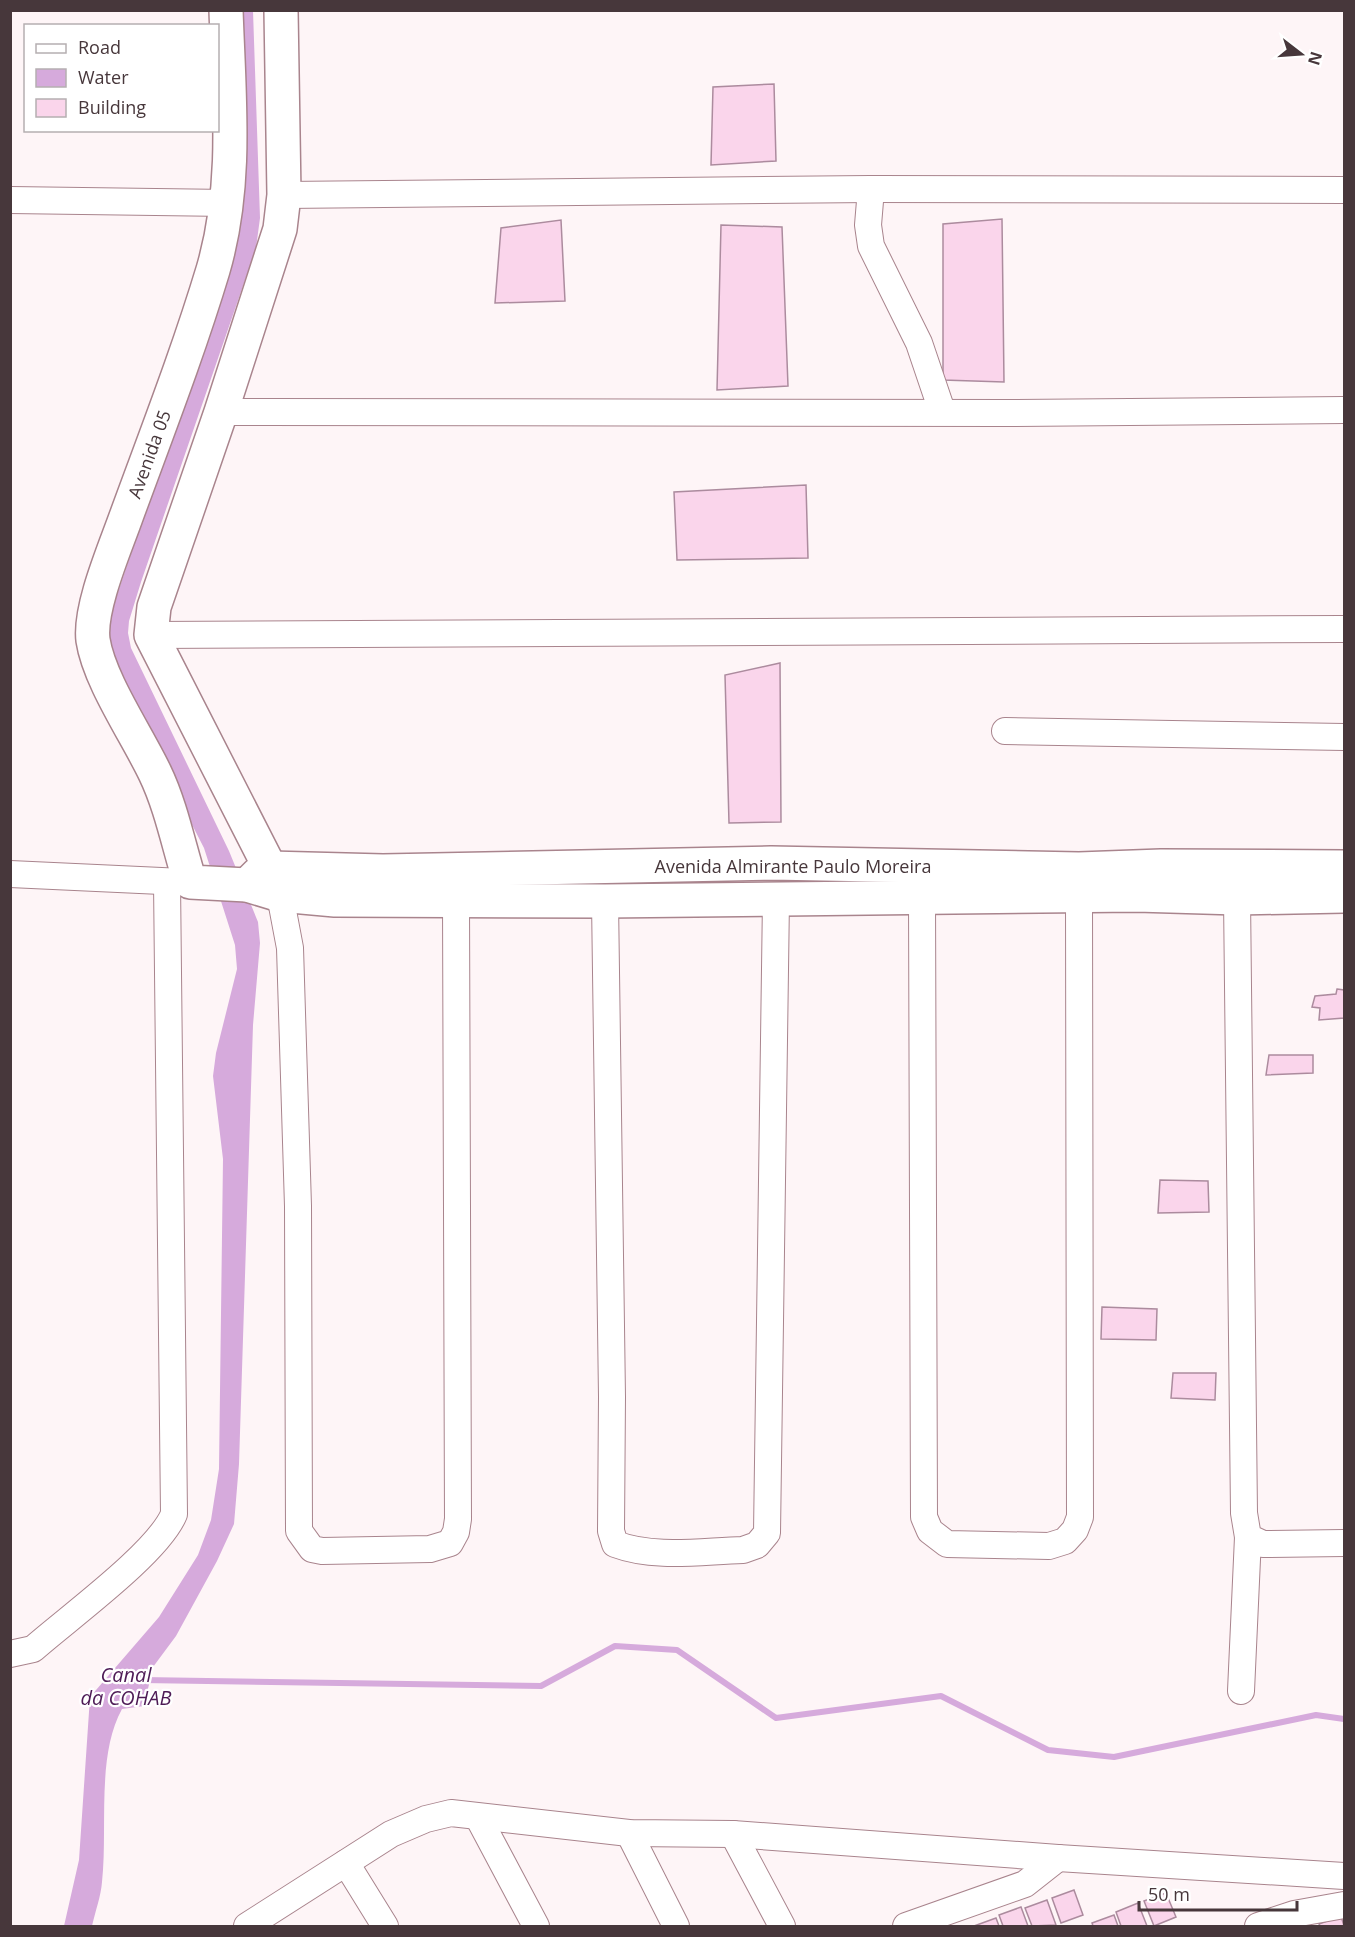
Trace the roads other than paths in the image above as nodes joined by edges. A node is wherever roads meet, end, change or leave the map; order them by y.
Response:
1 (226, 10) edge
2 (281, 10) edge
3 (871, 189) junction
4 (1344, 190) edge
5 (284, 195) junction
6 (10, 200) edge
7 (228, 203) junction
8 (1344, 410) edge
9 (942, 411) junction
10 (221, 412) junction
11 (1344, 630) edge
12 (151, 635) junction
13 (1005, 731) dead end
14 (1344, 737) edge
15 (1344, 867) edge
16 (10, 874) edge
17 (188, 883) junction
18 (260, 884) junction
19 (1079, 896) junction
20 (1344, 896) edge
21 (922, 897) junction
22 (1237, 898) junction
23 (776, 899) junction
24 (456, 901) junction
25 (605, 901) junction
26 (1248, 1537) junction
27 (1344, 1543) edge
28 (10, 1654) edge
29 (1241, 1691) dead end
30 (478, 1817) junction
31 (629, 1833) junction
32 (733, 1834) junction
33 (1058, 1858) junction
34 (346, 1863) junction
35 (1344, 1876) edge
36 (1344, 1905) edge
37 (260, 1923) edge
38 (385, 1926) edge
39 (536, 1926) edge
40 (675, 1926) edge
41 (782, 1926) edge
42 (906, 1926) edge
43 (1258, 1926) edge

1 - 7 main road, Avenida 05
2 - 5 main road
3 - 4 street
3 - 5 street
3 - 9 street
5 - 10 main road
6 - 7 street
7 - 17 main road, Avenida 05
8 - 9 street
9 - 10 street
10 - 12 main road
11 - 12 street
12 - 18 main road
13 - 14 street
15 - 18 main road, Avenida Almirante Paulo Moreira
16 - 17 street, Avenida Almirante Paulo Moreira
17 - 18 main road, Avenida Almirante Paulo Moreira
17 - 28 street
18 - 24 main road, Avenida Almirante Paulo Moreira
18 - 24 street
19 - 21 main road, Avenida Almirante Paulo Moreira
19 - 21 street
19 - 22 main road, Avenida Almirante Paulo Moreira
20 - 22 main road, Avenida Almirante Paulo Moreira
21 - 23 main road, Avenida Almirante Paulo Moreira
22 - 26 street
23 - 25 main road, Avenida Almirante Paulo Moreira
23 - 25 street
24 - 25 main road, Avenida Almirante Paulo Moreira
26 - 27 street
26 - 29 street
30 - 31 street
30 - 34 street
30 - 39 street
31 - 32 street
31 - 40 street
32 - 33 street
32 - 41 street
33 - 35 street
33 - 42 street
34 - 37 street
34 - 38 street
36 - 43 street

